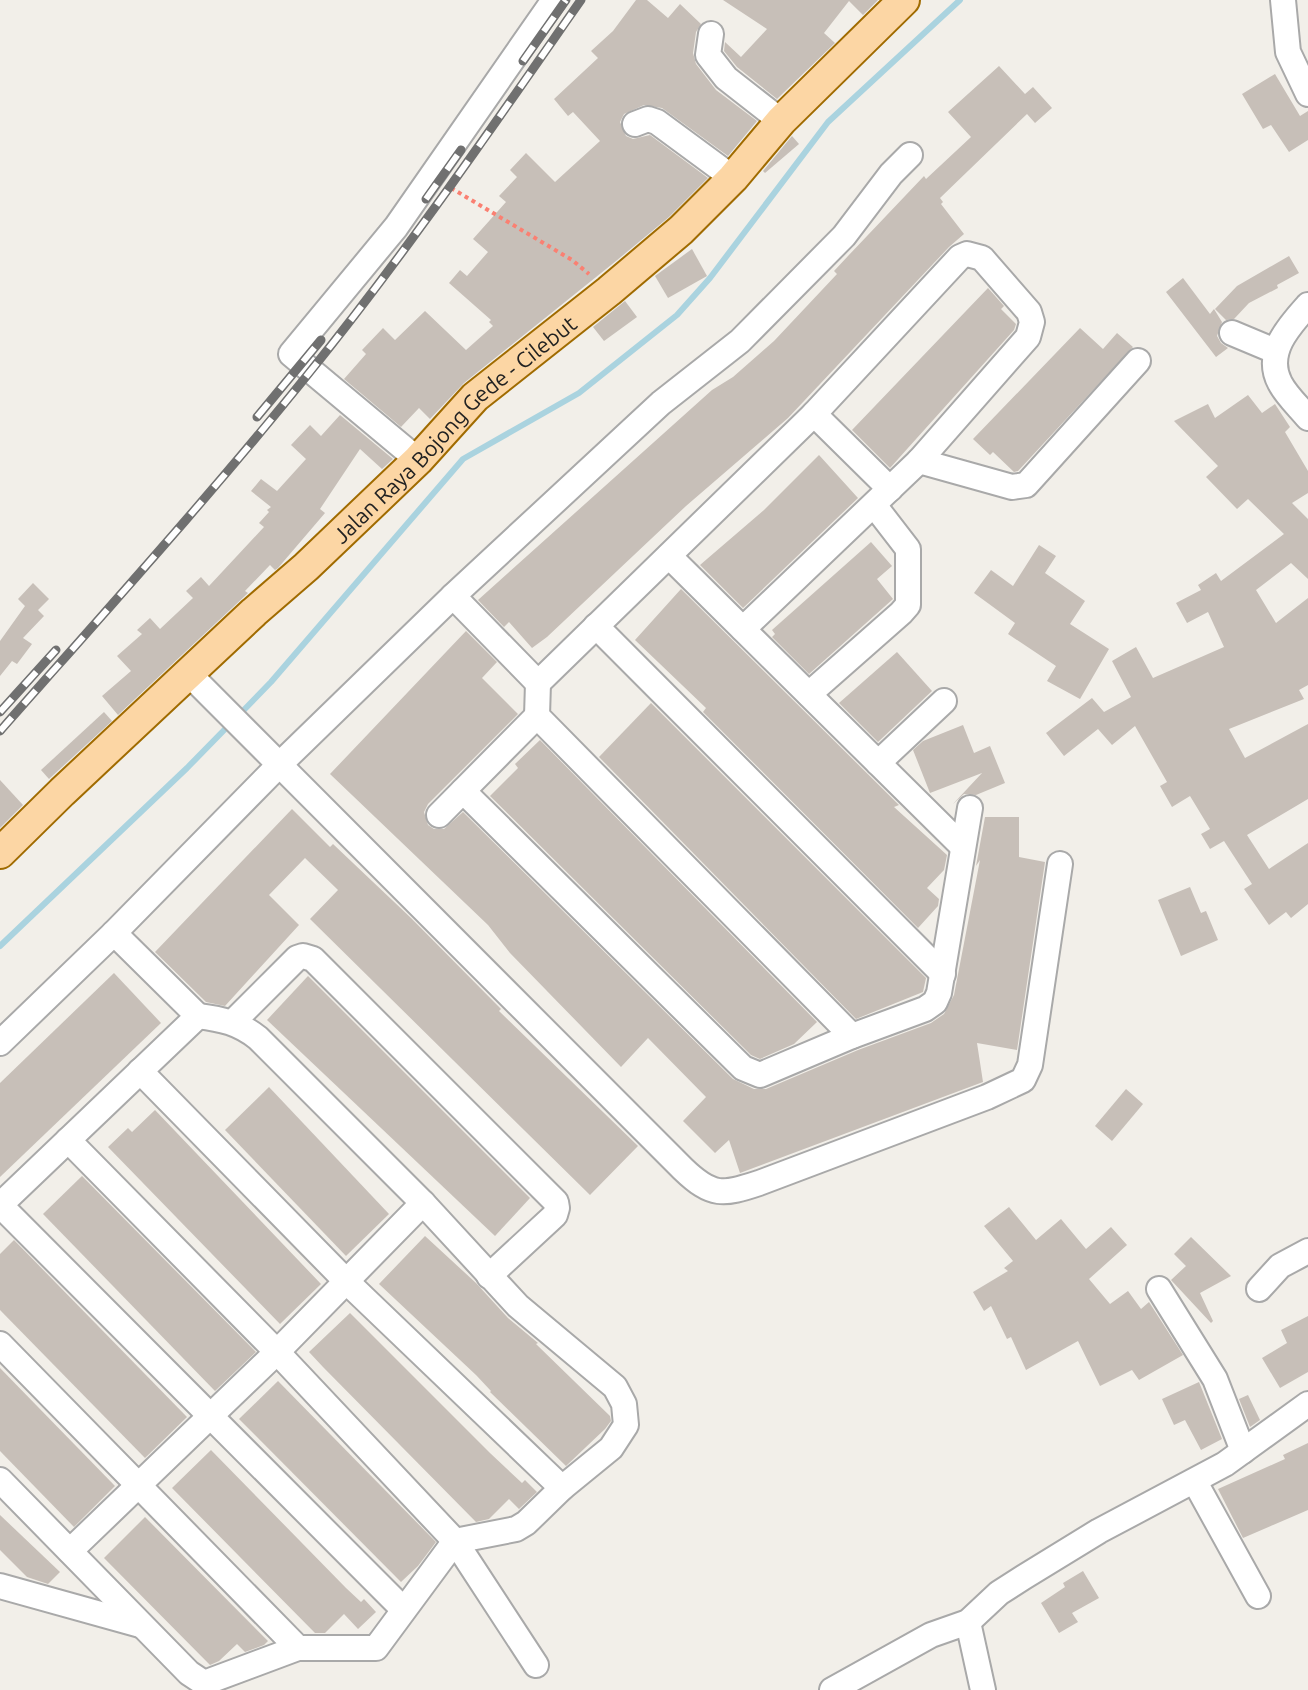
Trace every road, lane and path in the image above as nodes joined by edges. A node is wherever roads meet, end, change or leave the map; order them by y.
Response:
1 (554, 0) edge
2 (904, 0) edge
3 (1283, 0) edge
4 (711, 34) dead end
5 (1308, 94) edge
6 (781, 121) junction
7 (635, 124) dead end
8 (910, 155) dead end
9 (431, 176) junction
10 (733, 178) junction
11 (609, 291) junction
12 (1308, 305) edge
13 (1232, 333) dead end
14 (1275, 351) junction
15 (1138, 361) dead end
16 (814, 414) junction
17 (1308, 418) edge
18 (418, 460) junction
19 (919, 461) junction
20 (882, 497) junction
21 (669, 556) junction
22 (453, 596) junction
23 (596, 626) junction
24 (743, 629) junction
25 (189, 674) junction
26 (538, 683) junction
27 (809, 694) junction
28 (944, 701) dead end
29 (537, 716) junction
30 (272, 755) junction
31 (878, 763) junction
32 (463, 791) junction
33 (970, 808) dead end
34 (439, 815) dead end
35 (962, 846) junction
36 (0, 853) edge
37 (1060, 864) dead end
38 (114, 933) junction
39 (943, 974) junction
40 (198, 1016) junction
41 (233, 1022) junction
42 (852, 1036) junction
43 (0, 1043) edge
44 (140, 1071) junction
45 (68, 1140) junction
46 (423, 1203) junction
47 (0, 1205) edge
48 (1308, 1251) edge
49 (489, 1276) junction
50 (347, 1282) junction
51 (1159, 1289) dead end
52 (1259, 1289) dead end
53 (0, 1344) edge
54 (277, 1352) junction
55 (1308, 1404) edge
56 (209, 1414) junction
57 (1243, 1451) junction
58 (0, 1480) edge
59 (1195, 1482) junction
60 (140, 1484) junction
61 (562, 1488) junction
62 (455, 1541) junction
63 (70, 1551) junction
64 (0, 1586) edge
65 (1258, 1596) dead end
66 (403, 1609) junction
67 (968, 1622) junction
68 (143, 1626) junction
69 (298, 1648) junction
70 (536, 1665) dead end
71 (832, 1690) edge
72 (983, 1690) edge

1 - 9 street
2 - 6 main road, Jalan Raya Bojong Gede - Cilebut
3 - 5 street
4 - 6 street
6 - 10 main road, Jalan Raya Bojong Gede - Cilebut
7 - 10 street
8 - 22 street
9 - 11 path
9 - 18 street
10 - 11 main road, Jalan Raya Bojong Gede - Cilebut
11 - 18 main road, Jalan Raya Bojong Gede - Cilebut
12 - 14 street
13 - 14 street
14 - 17 street
15 - 19 street
16 - 19 street
16 - 20 street
16 - 21 street
18 - 25 main road, Jalan Raya Bojong Gede - Cilebut
19 - 20 street
20 - 24 street
20 - 27 street
21 - 23 street
21 - 24 street
22 - 26 street
22 - 30 street
23 - 26 street
23 - 39 street
24 - 27 street
25 - 30 street
25 - 36 main road, Jalan Raya Bojong Gede - Cilebut
26 - 29 street
27 - 31 street
28 - 31 street
29 - 32 street
29 - 42 street
30 - 37 street
30 - 38 street
31 - 35 street
32 - 34 street
32 - 42 street
33 - 35 street
35 - 39 street
38 - 40 street
38 - 43 street
39 - 42 street
40 - 41 street
40 - 44 street
41 - 46 street
41 - 49 street
44 - 45 street
44 - 50 street
45 - 47 street
45 - 54 street
46 - 49 street
46 - 50 street
47 - 56 street
48 - 52 street
49 - 61 street
50 - 54 street
50 - 61 street
51 - 57 street
53 - 60 street
54 - 56 street
54 - 62 street
55 - 57 street
56 - 60 street
56 - 66 street
57 - 59 street
58 - 63 street
59 - 65 street
59 - 67 street
60 - 63 street
60 - 69 street
61 - 62 street
62 - 66 street
62 - 70 street
63 - 68 street
64 - 68 street
66 - 69 street
67 - 71 street
67 - 72 street
68 - 69 street

